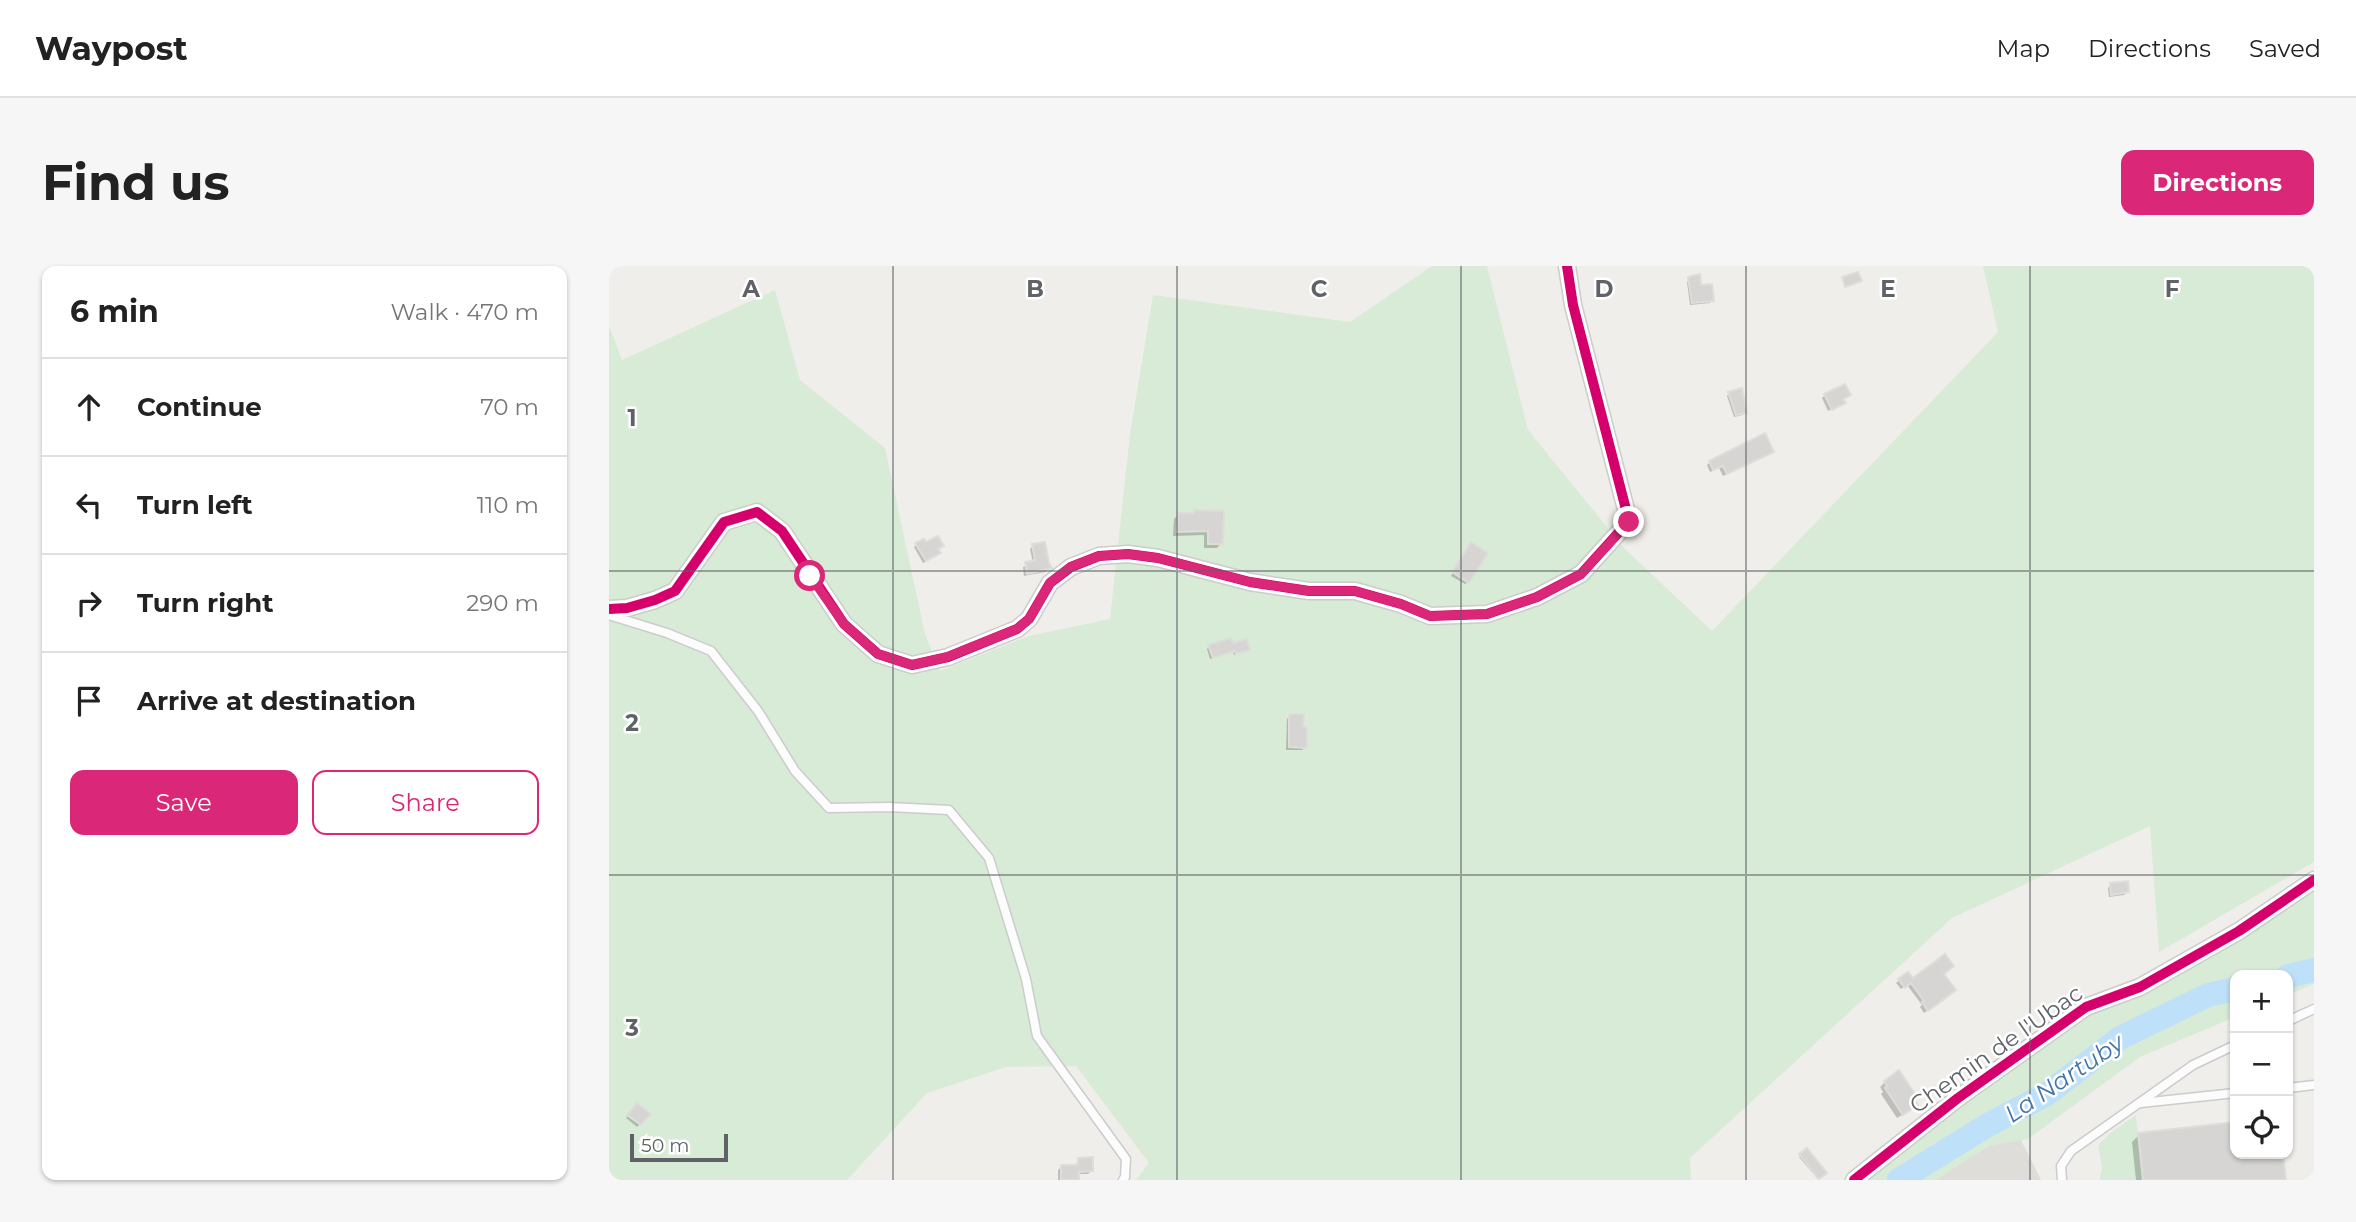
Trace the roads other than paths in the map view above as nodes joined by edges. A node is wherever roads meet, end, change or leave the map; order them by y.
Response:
1 (1567, 266) edge
2 (609, 612) edge
3 (2314, 880) edge
4 (2314, 1009) edge
5 (2293, 1019) edge
6 (2230, 1047) edge
7 (2314, 1085) edge
8 (2293, 1087) edge
9 (2230, 1094) edge
10 (2138, 1103) junction
11 (1123, 1180) edge
12 (1854, 1180) edge
13 (2062, 1180) edge

1 - 2 street
2 - 11 lane
3 - 12 street, Chemin de l'Ubac
4 - 5 lane
6 - 10 lane
7 - 8 lane
9 - 10 lane
10 - 13 lane

